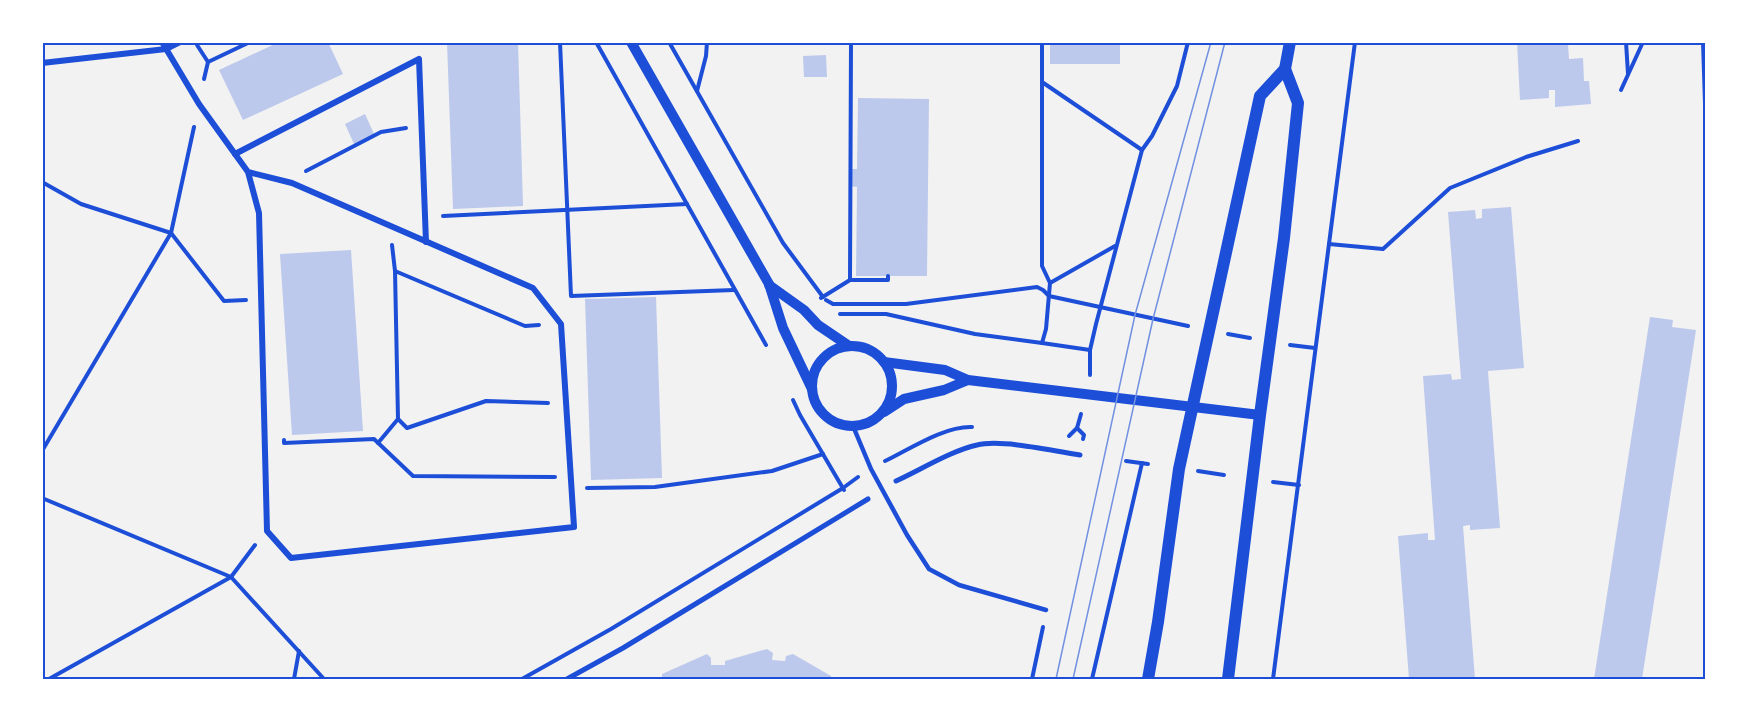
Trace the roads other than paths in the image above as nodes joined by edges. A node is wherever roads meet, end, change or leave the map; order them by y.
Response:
1 (180, 42) edge
2 (631, 42) edge
3 (1290, 42) edge
4 (164, 45) edge
5 (42, 63) edge
6 (1285, 69) junction
7 (235, 154) junction
8 (248, 172) junction
9 (426, 242) junction
10 (769, 284) junction
11 (849, 346) junction
12 (884, 362) junction
13 (968, 380) junction
14 (812, 389) junction
15 (1193, 406) junction
16 (882, 413) junction
17 (1260, 415) junction
18 (854, 426) junction
19 (1080, 455) dead end
20 (896, 481) dead end
21 (868, 499) dead end
22 (1046, 610) road end
23 (567, 679) edge
24 (1148, 679) edge
25 (1228, 679) edge

1 - 4 street
2 - 10 street
3 - 6 main road
4 - 5 street
4 - 7 street
6 - 15 main road
6 - 17 main road
7 - 8 street
7 - 9 street
8 - 9 street
8 - 9 street
10 - 11 street
10 - 14 street
11 - 12 street
11 - 14 street
12 - 13 street
12 - 16 street
13 - 15 street
13 - 16 street
14 - 18 street
15 - 17 street
15 - 24 main road
16 - 18 street
17 - 25 main road
18 - 22 lane
19 - 20 street
21 - 23 street

